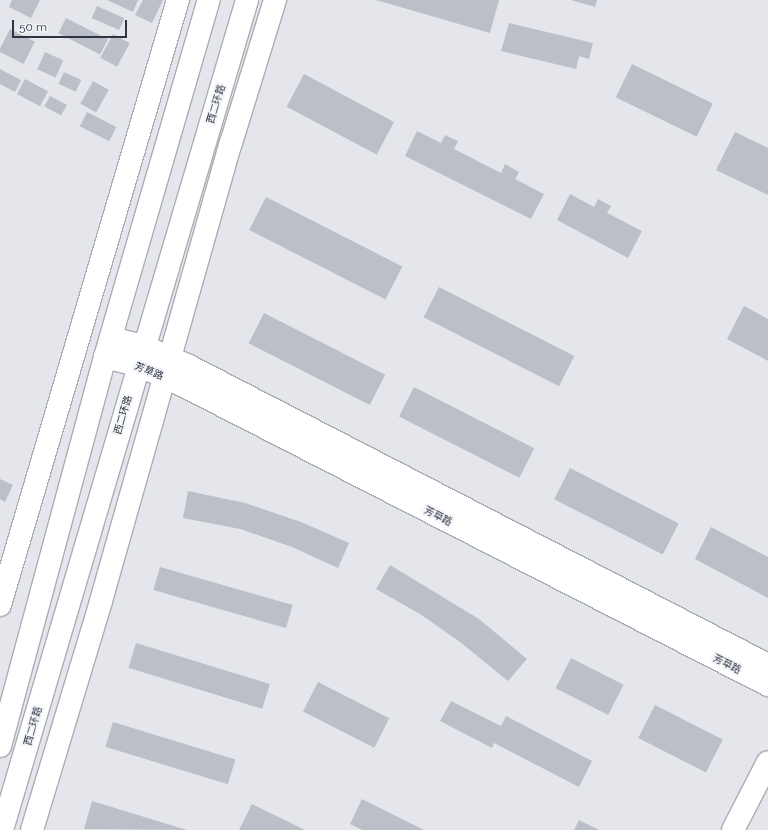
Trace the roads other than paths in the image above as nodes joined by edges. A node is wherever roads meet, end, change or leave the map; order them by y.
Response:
1 (178, 0) edge
2 (209, 0) edge
3 (247, 0) edge
4 (275, 0) edge
5 (108, 348) junction
6 (140, 356) junction
7 (169, 368) junction
8 (0, 605) edge
9 (768, 665) edge
10 (768, 685) edge
11 (0, 746) edge
12 (768, 762) edge
13 (2, 830) edge
14 (32, 830) edge
15 (733, 830) edge

1 - 8 street
2 - 5 street
3 - 6 street, 西二环路
4 - 7 street
5 - 6 street, 芳草路
5 - 11 street
6 - 7 street, 芳草路
6 - 13 street, 西二环路
7 - 9 street, 芳草路
7 - 10 street, 芳草路
7 - 14 street
12 - 15 street

